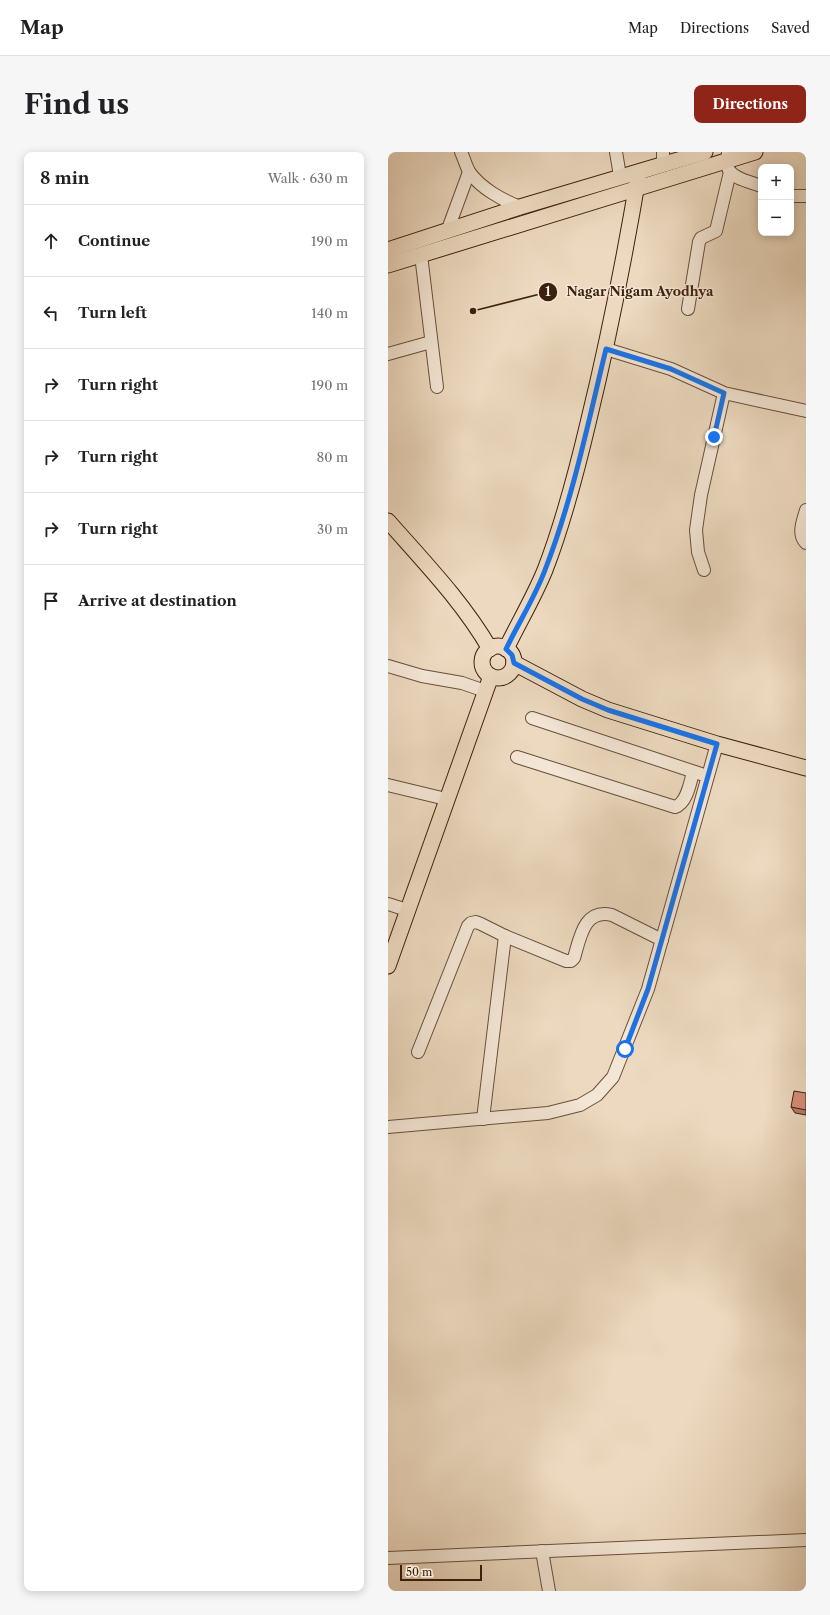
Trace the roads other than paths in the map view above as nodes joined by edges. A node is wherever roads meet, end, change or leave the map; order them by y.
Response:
1 (461, 152) edge
2 (616, 152) edge
3 (705, 152) edge
4 (755, 152) edge
5 (663, 158) edge
6 (729, 161) edge
7 (469, 172) junction
8 (639, 172) junction
9 (620, 176) junction
10 (758, 185) edge
11 (636, 188) junction
12 (794, 196) edge
13 (806, 196) edge
14 (520, 207) junction
15 (448, 229) junction
16 (388, 250) edge
17 (421, 255) junction
18 (388, 265) edge
19 (688, 310) dead end
20 (431, 342) junction
21 (606, 349) junction
22 (388, 354) edge
23 (437, 388) dead end
24 (724, 393) junction
25 (806, 411) edge
26 (806, 510) edge
27 (388, 521) edge
28 (806, 543) edge
29 (704, 570) dead end
30 (490, 649) junction
31 (506, 649) junction
32 (514, 663) junction
33 (388, 666) edge
34 (491, 676) junction
35 (485, 691) junction
36 (532, 718) dead end
37 (717, 744) junction
38 (517, 757) dead end
39 (806, 768) edge
40 (693, 772) junction
41 (708, 777) junction
42 (388, 785) edge
43 (446, 799) junction
44 (388, 904) edge
45 (408, 910) junction
46 (505, 936) junction
47 (662, 940) junction
48 (388, 966) edge
49 (418, 1052) dead end
50 (483, 1119) junction
51 (388, 1127) edge
52 (806, 1540) edge
53 (542, 1551) junction
54 (388, 1558) edge
55 (549, 1591) edge

1 - 7 street
2 - 9 street
3 - 5 main road
4 - 6 main road
5 - 8 main road
6 - 10 street
6 - 11 main road
6 - 19 street
7 - 14 street
7 - 15 street
8 - 9 main road
8 - 11 main road
9 - 14 main road
11 - 17 main road
11 - 21 main road
12 - 13 street
14 - 15 main road
15 - 16 main road
17 - 18 main road
17 - 20 street
20 - 22 street
20 - 23 street
21 - 24 street
21 - 31 main road
24 - 25 street
24 - 29 street
26 - 28 street
27 - 30 main road
30 - 31 main road
30 - 34 main road
31 - 32 main road
32 - 34 main road
32 - 37 main road
33 - 35 street
34 - 35 main road
35 - 43 main road
36 - 40 street
37 - 39 main road
37 - 41 street
38 - 40 street
40 - 41 street
41 - 47 street
42 - 43 street
43 - 45 main road
44 - 45 street
45 - 48 main road
46 - 47 street
46 - 49 street
46 - 50 street
47 - 50 street
50 - 51 street
52 - 53 street
53 - 54 street
53 - 55 street

